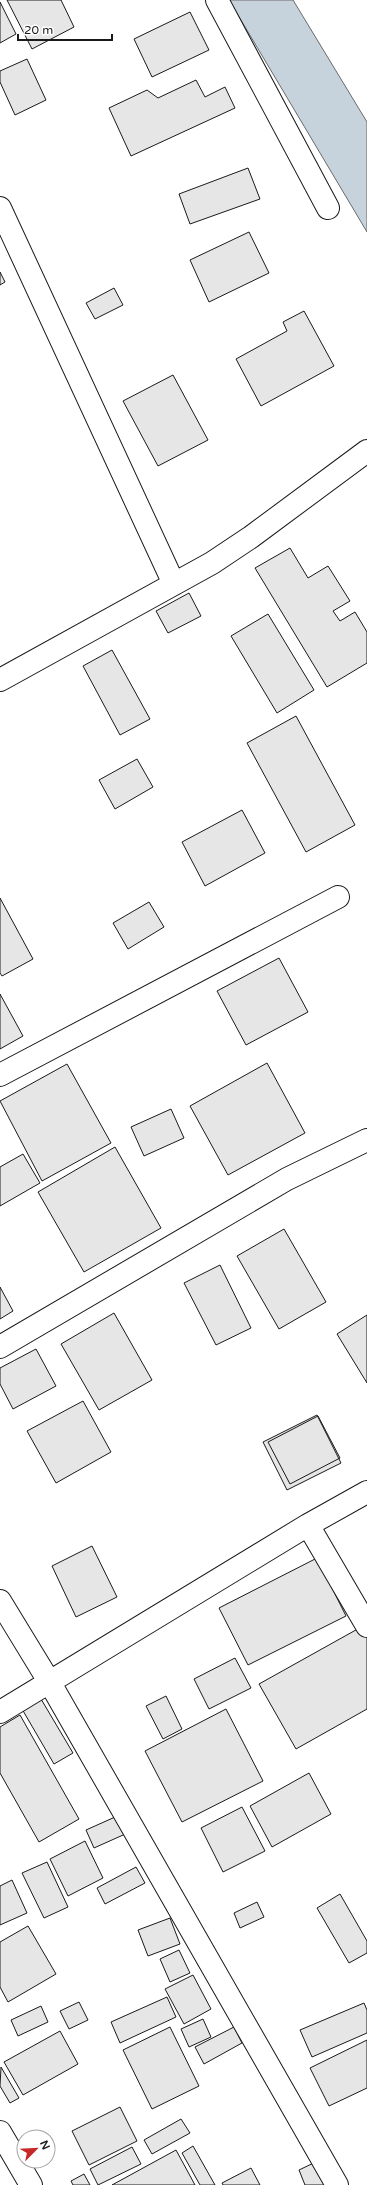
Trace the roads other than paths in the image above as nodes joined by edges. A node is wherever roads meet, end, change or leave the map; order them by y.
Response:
1 (218, 0) edge
2 (0, 208) edge
3 (328, 208) dead end
4 (367, 451) edge
5 (174, 584) junction
6 (1, 677) edge
7 (338, 897) dead end
8 (0, 1075) edge
9 (367, 1140) edge
10 (0, 1347) edge
11 (367, 1492) edge
12 (308, 1525) junction
13 (0, 1601) edge
14 (367, 1626) edge
15 (50, 1683) junction
16 (0, 1712) edge
17 (0, 2132) edge
18 (32, 2185) edge
19 (338, 2185) edge

1 - 3 street
2 - 5 street
4 - 5 street
5 - 6 street
7 - 8 street
9 - 10 street
11 - 12 street
12 - 14 street
12 - 15 street
13 - 15 street
15 - 16 street
15 - 19 street
17 - 18 street

